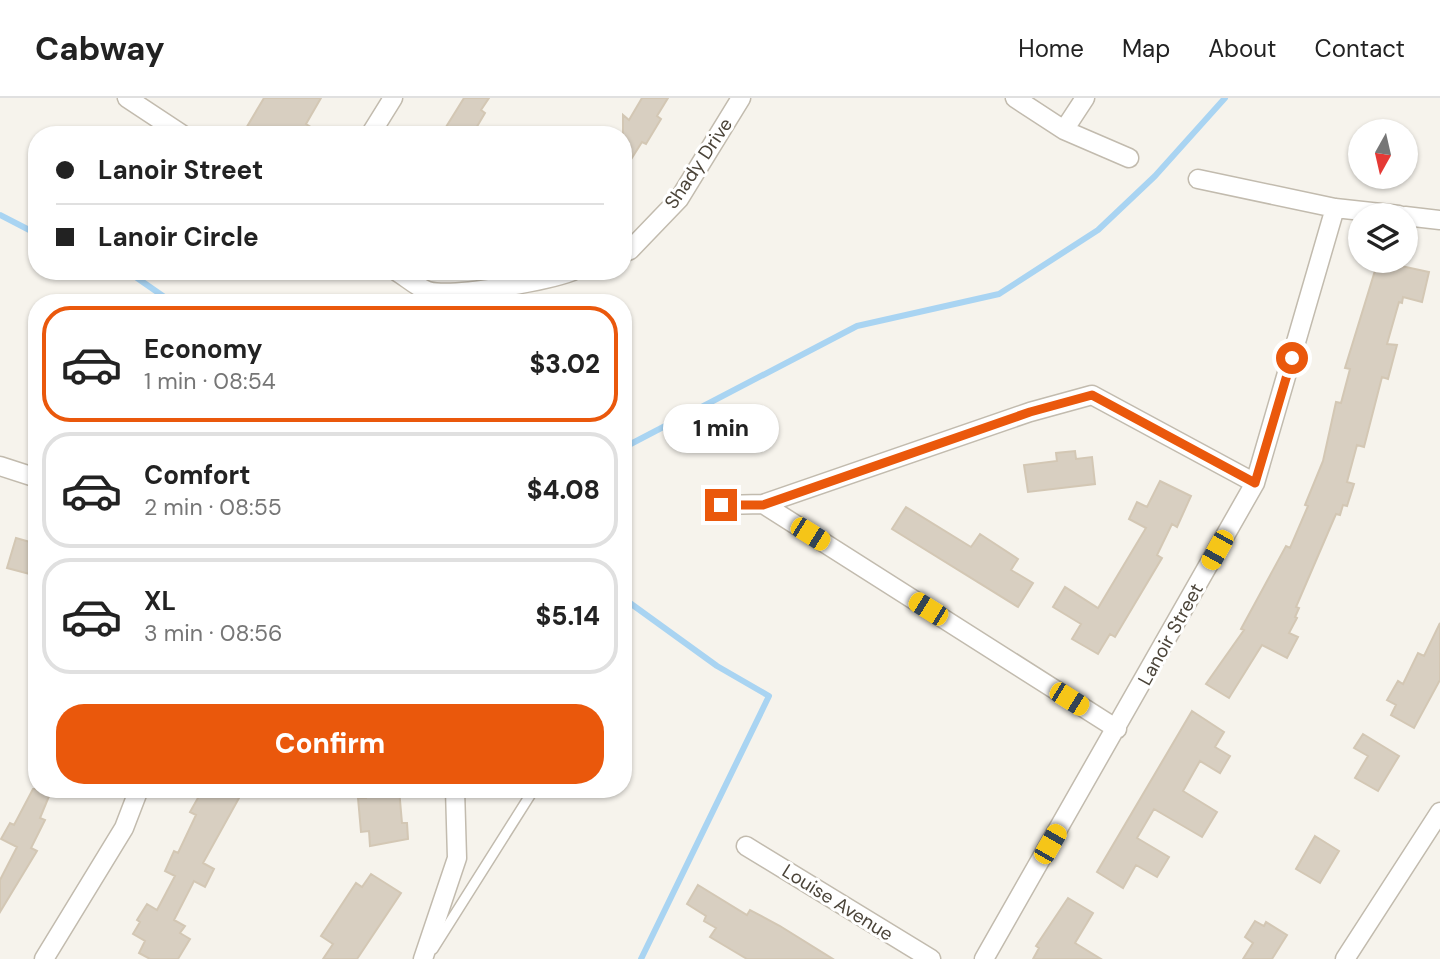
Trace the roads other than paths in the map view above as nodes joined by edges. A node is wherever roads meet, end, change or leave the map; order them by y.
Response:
1 (127, 98) edge
2 (393, 98) edge
3 (741, 98) edge
4 (1015, 98) edge
5 (1084, 98) edge
6 (169, 126) edge
7 (376, 126) edge
8 (1065, 130) junction
9 (1129, 158) dead end
10 (1198, 179) dead end
11 (1335, 208) junction
12 (1348, 209) edge
13 (1418, 217) edge
14 (1440, 220) edge
15 (632, 248) edge
16 (411, 280) edge
17 (533, 280) edge
18 (0, 466) edge
19 (28, 475) edge
20 (1255, 483) junction
21 (721, 505) dead end
22 (763, 505) junction
23 (1116, 729) junction
24 (136, 798) edge
25 (455, 798) edge
26 (528, 798) edge
27 (1440, 812) edge
28 (746, 846) dead end
29 (44, 959) edge
30 (424, 959) edge
31 (931, 959) edge
32 (984, 959) edge
33 (1345, 959) edge

1 - 6 street
2 - 7 street
3 - 15 street, Shady Drive
4 - 8 street
5 - 8 street
8 - 9 street
10 - 11 street
11 - 12 street
11 - 20 street, Lanoir Street
13 - 14 street
16 - 17 street
18 - 19 street
20 - 22 street
20 - 23 street, Lanoir Street
21 - 22 street
22 - 23 street
23 - 32 street, Lanoir Street
24 - 29 street
25 - 30 street
26 - 30 lane
27 - 33 street
28 - 31 street, Louise Avenue

